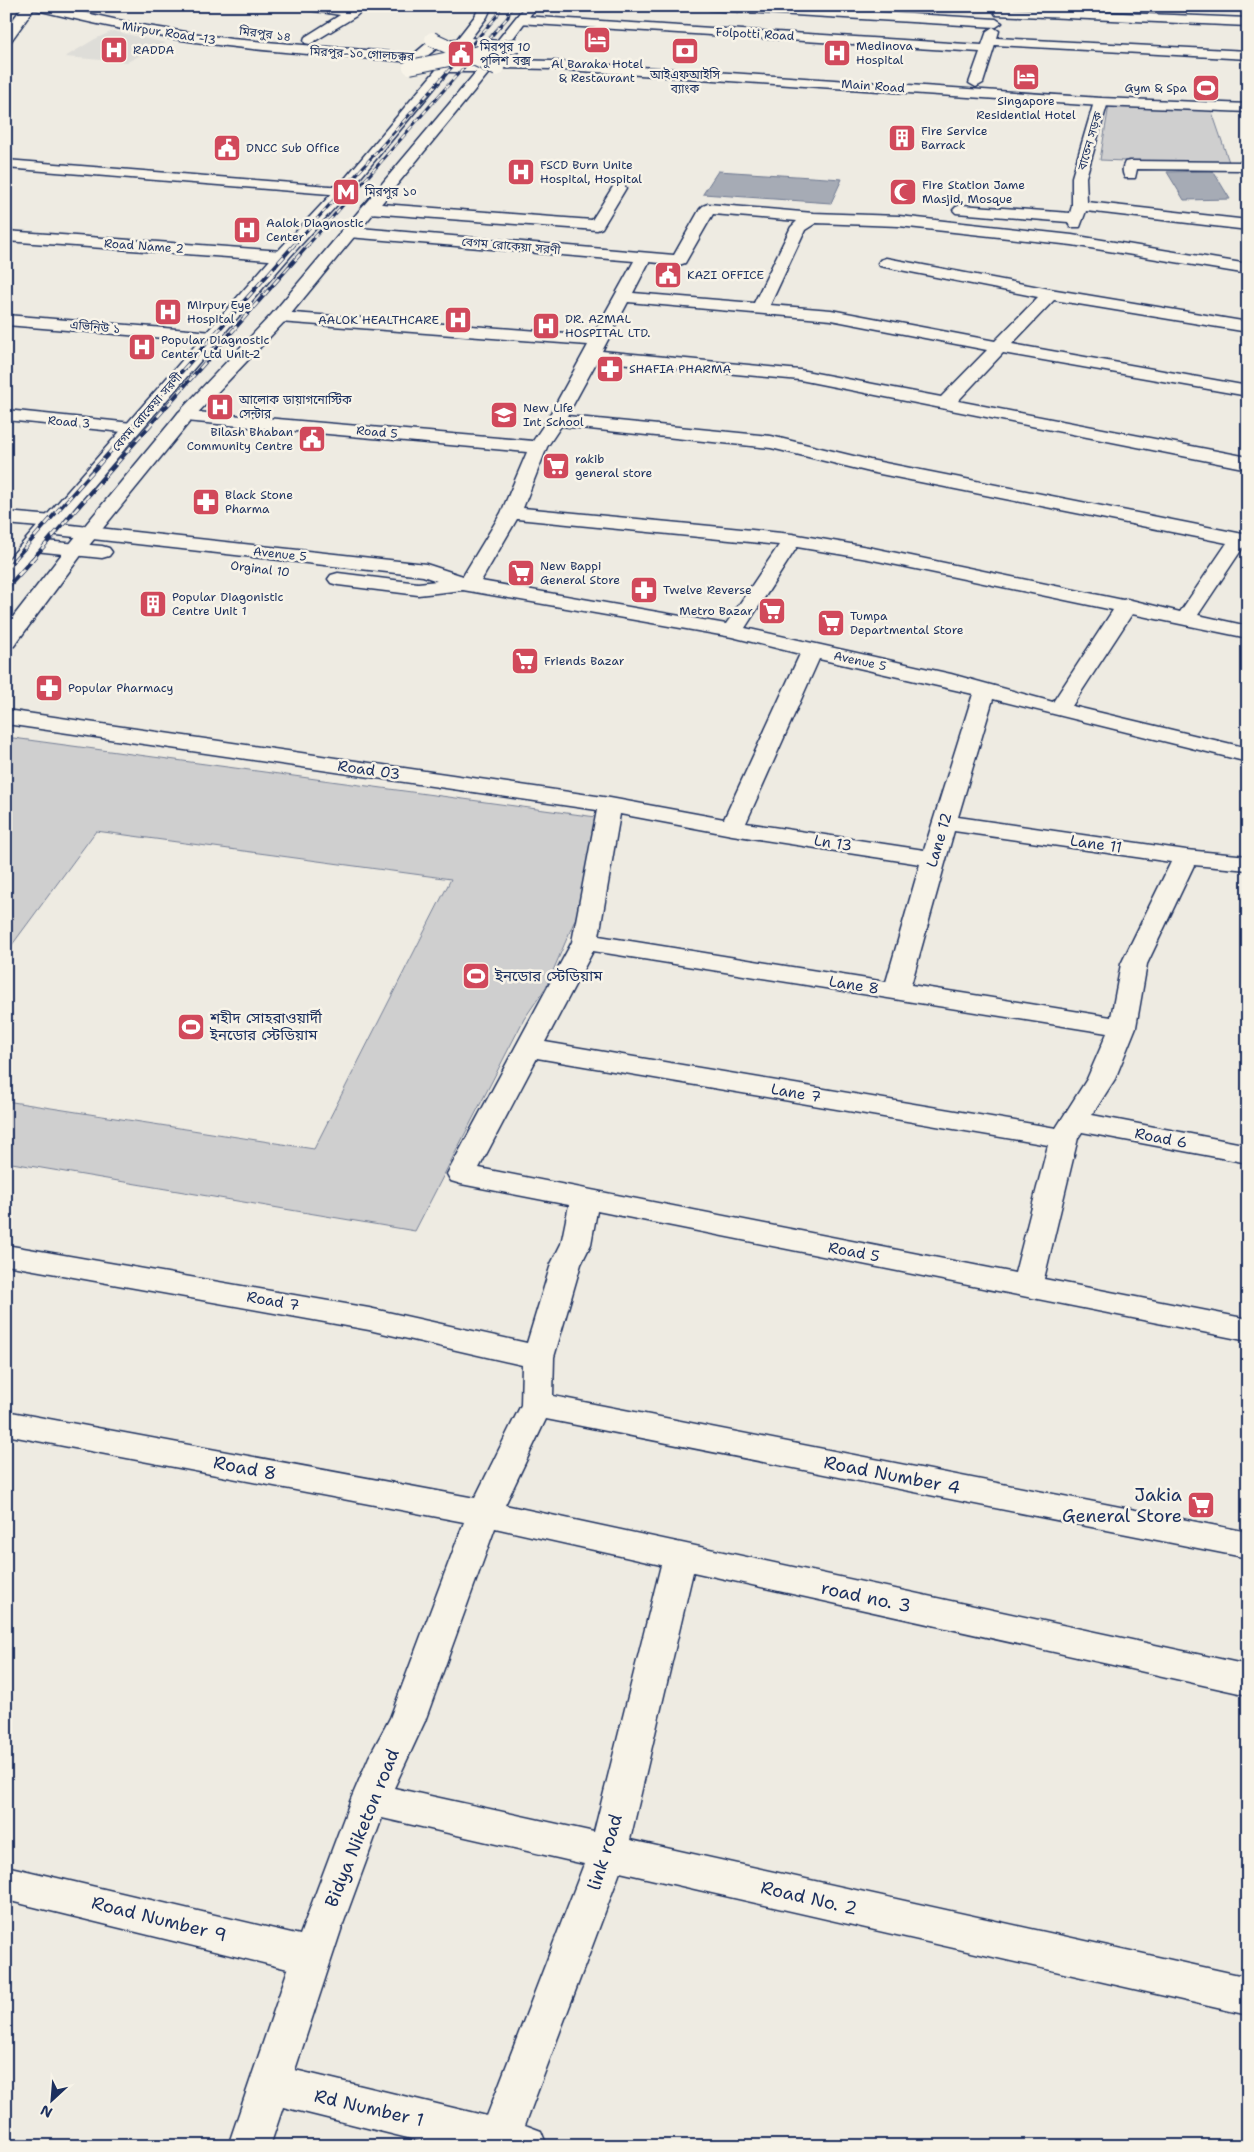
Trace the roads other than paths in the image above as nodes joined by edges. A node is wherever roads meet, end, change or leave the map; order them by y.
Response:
1 (30, 6) edge
2 (37, 6) edge
3 (309, 6) edge
4 (486, 6) edge
5 (531, 6) edge
6 (710, 6) edge
7 (357, 10) edge
8 (999, 14) edge
9 (522, 20) junction
10 (1248, 22) edge
11 (198, 25) dead end
12 (6, 38) edge
13 (461, 42) junction
14 (432, 43) junction
15 (307, 45) junction
16 (989, 45) junction
17 (509, 47) junction
18 (1248, 54) edge
19 (465, 55) junction
20 (420, 58) junction
21 (494, 66) junction
22 (410, 67) dead end
23 (444, 68) junction
24 (976, 83) junction
25 (1248, 97) edge
26 (1101, 102) junction
27 (1248, 108) edge
28 (6, 164) edge
29 (1241, 166) dead end
30 (1130, 175) dead end
31 (619, 188) dead end
32 (342, 191) junction
33 (369, 208) junction
34 (961, 210) dead end
35 (1078, 212) junction
36 (812, 218) junction
37 (1248, 225) edge
38 (348, 232) junction
39 (6, 236) edge
40 (1072, 240) junction
41 (282, 256) junction
42 (644, 257) junction
43 (886, 263) dead end
44 (1248, 269) edge
45 (1050, 294) junction
46 (623, 297) junction
47 (760, 308) junction
48 (279, 317) junction
49 (6, 320) edge
50 (1248, 327) edge
51 (213, 337) junction
52 (999, 347) junction
53 (595, 348) junction
54 (1248, 391) edge
55 (946, 403) junction
56 (6, 416) edge
57 (185, 416) junction
58 (556, 420) junction
59 (132, 428) junction
60 (538, 447) junction
61 (1248, 463) edge
62 (511, 513) junction
63 (6, 518) edge
64 (50, 525) junction
65 (89, 532) junction
66 (792, 540) junction
67 (1244, 540) edge
68 (32, 546) junction
69 (75, 550) junction
70 (6, 575) edge
71 (468, 584) junction
72 (418, 589) joint
73 (1127, 605) junction
74 (1186, 618) junction
75 (732, 632) junction
76 (1248, 632) edge
77 (6, 641) edge
78 (812, 651) junction
79 (985, 690) junction
80 (1059, 710) junction
81 (6, 717) edge
82 (1248, 755) edge
83 (610, 806) junction
84 (944, 822) junction
85 (732, 828) junction
86 (1186, 857) junction
87 (934, 859) junction
88 (1248, 863) edge
89 (585, 942) junction
90 (896, 991) junction
91 (1123, 1027) junction
92 (528, 1048) junction
93 (1069, 1130) junction
94 (1248, 1154) edge
95 (585, 1198) junction
96 (6, 1255) edge
97 (1027, 1286) junction
98 (1248, 1330) edge
99 (538, 1357) junction
100 (537, 1405) junction
101 (6, 1423) edge
102 (484, 1514) junction
103 (1248, 1545) edge
104 (680, 1556) junction
105 (1248, 1680) edge
106 (370, 1799) junction
107 (608, 1852) junction
108 (6, 1883) edge
109 (312, 1956) junction
110 (1248, 1996) edge
111 (270, 2084) junction
112 (513, 2142) edge
113 (249, 2146) edge

1 - 12 street
2 - 15 street, Mirpur Road -13
3 - 7 street
4 - 13 street
5 - 9 street
6 - 8 street, Folpotti Road
7 - 15 street
8 - 10 street, Folpotti Road
8 - 16 street
9 - 16 street, Folpotti Road
9 - 17 street
11 - 15 street, মিরপুর ১৪
13 - 14 street, মিরপুর-১০ গোলচক্কর
13 - 17 street, মিরপুর-১০ গোলচক্কর
14 - 15 street, মিরপুর ১৪
14 - 19 street, bridge
14 - 20 street, মিরপুর-১০ গোলচক্কর
15 - 20 street, মিরপুর-১০ গোলচক্কর
16 - 18 street, Folpotti Road
16 - 24 street
17 - 19 street, bridge
17 - 21 street
17 - 24 street, Main Road
19 - 21 street, bridge
19 - 22 street, bridge
20 - 23 street, মিরপুর-১০ গোলচক্কর
21 - 23 street, মিরপুর-১০ গোলচক্কর
21 - 26 street, Main Road
21 - 33 street
23 - 32 street, বেগম রোকেয়া সরণী
24 - 25 street, Main Road
26 - 27 street, Main Road
26 - 35 street, বাতেন সড়ক
28 - 32 street
29 - 30 street
31 - 33 street
32 - 41 street, বেগম রোকেয়া সরণী
33 - 38 street
34 - 35 street
35 - 37 street
35 - 40 street, বাতেন সড়ক
36 - 40 street
36 - 42 street, বেগম রোকেয়া সরণী
36 - 47 street
38 - 42 street, বেগম রোকেয়া সরণী
38 - 48 street
39 - 41 street, Road Name 2
40 - 44 street
41 - 51 street, বেগম রোকেয়া সরণী
42 - 46 street
43 - 45 street
45 - 50 street
45 - 52 street
46 - 47 street
46 - 53 street
47 - 52 street
48 - 53 street
48 - 57 street
49 - 51 street, এভিনিউ ১
51 - 59 street, বেগম রোকেয়া সরণী
52 - 54 street
52 - 55 street
53 - 55 street
53 - 58 street
55 - 61 street
56 - 59 street, Road 3
57 - 60 street, Road 5
57 - 65 street
58 - 60 street
58 - 67 street
59 - 64 street, বেগম রোকেয়া সরণী
60 - 62 street
62 - 66 street
62 - 71 street
63 - 64 street, Avenue 5
64 - 65 street, Avenue 5
64 - 68 street, বেগম রোকেয়া সরণী
65 - 69 street
65 - 71 street, Avenue 5
66 - 73 street
66 - 75 street
67 - 74 street
68 - 69 street, Orginal 10
68 - 70 street, বেগম রোকেয়া সরণী
69 - 72 street, Orginal 10
69 - 77 street
71 - 72 street, Avenue 5
71 - 75 street, Avenue 5
73 - 74 street
73 - 80 street
74 - 76 street
75 - 78 street, Avenue 5
78 - 79 street, Avenue 5
78 - 85 street
79 - 80 street, Avenue 5
79 - 84 street, Lane 12
80 - 82 street, Avenue 5
81 - 83 street, Road 03
83 - 85 street, Road 03
83 - 89 street
84 - 86 street, Lane 11
84 - 87 street, Lane 12
85 - 87 street, Ln 13
86 - 88 street, Lane 11
86 - 91 street
87 - 90 street, Lane 12
89 - 90 street, Lane 8
89 - 92 street
90 - 91 street, Lane 8
91 - 93 street
92 - 93 street, Lane 7
92 - 95 street, Road 5
93 - 94 street, Road 6
93 - 97 street
95 - 97 street, Road 5
95 - 99 street
96 - 99 street, Road 7
97 - 98 street, Road 5
99 - 100 street
100 - 102 street, Bidya Niketon road
100 - 103 street, Road Number 4
101 - 102 street, Road 8
102 - 104 street, road no. 3
102 - 106 street, Bidya Niketon road
104 - 105 street, road no. 3
104 - 107 street, link road
106 - 107 street, Road No. 2
106 - 109 street, Bidya Niketon road
107 - 110 street, Road No. 2
107 - 112 street, link road
108 - 109 street, Road Number 9
109 - 111 street, Bidya Niketon road
111 - 112 street, Rd Number 1
111 - 113 street, Bidya Niketon road

